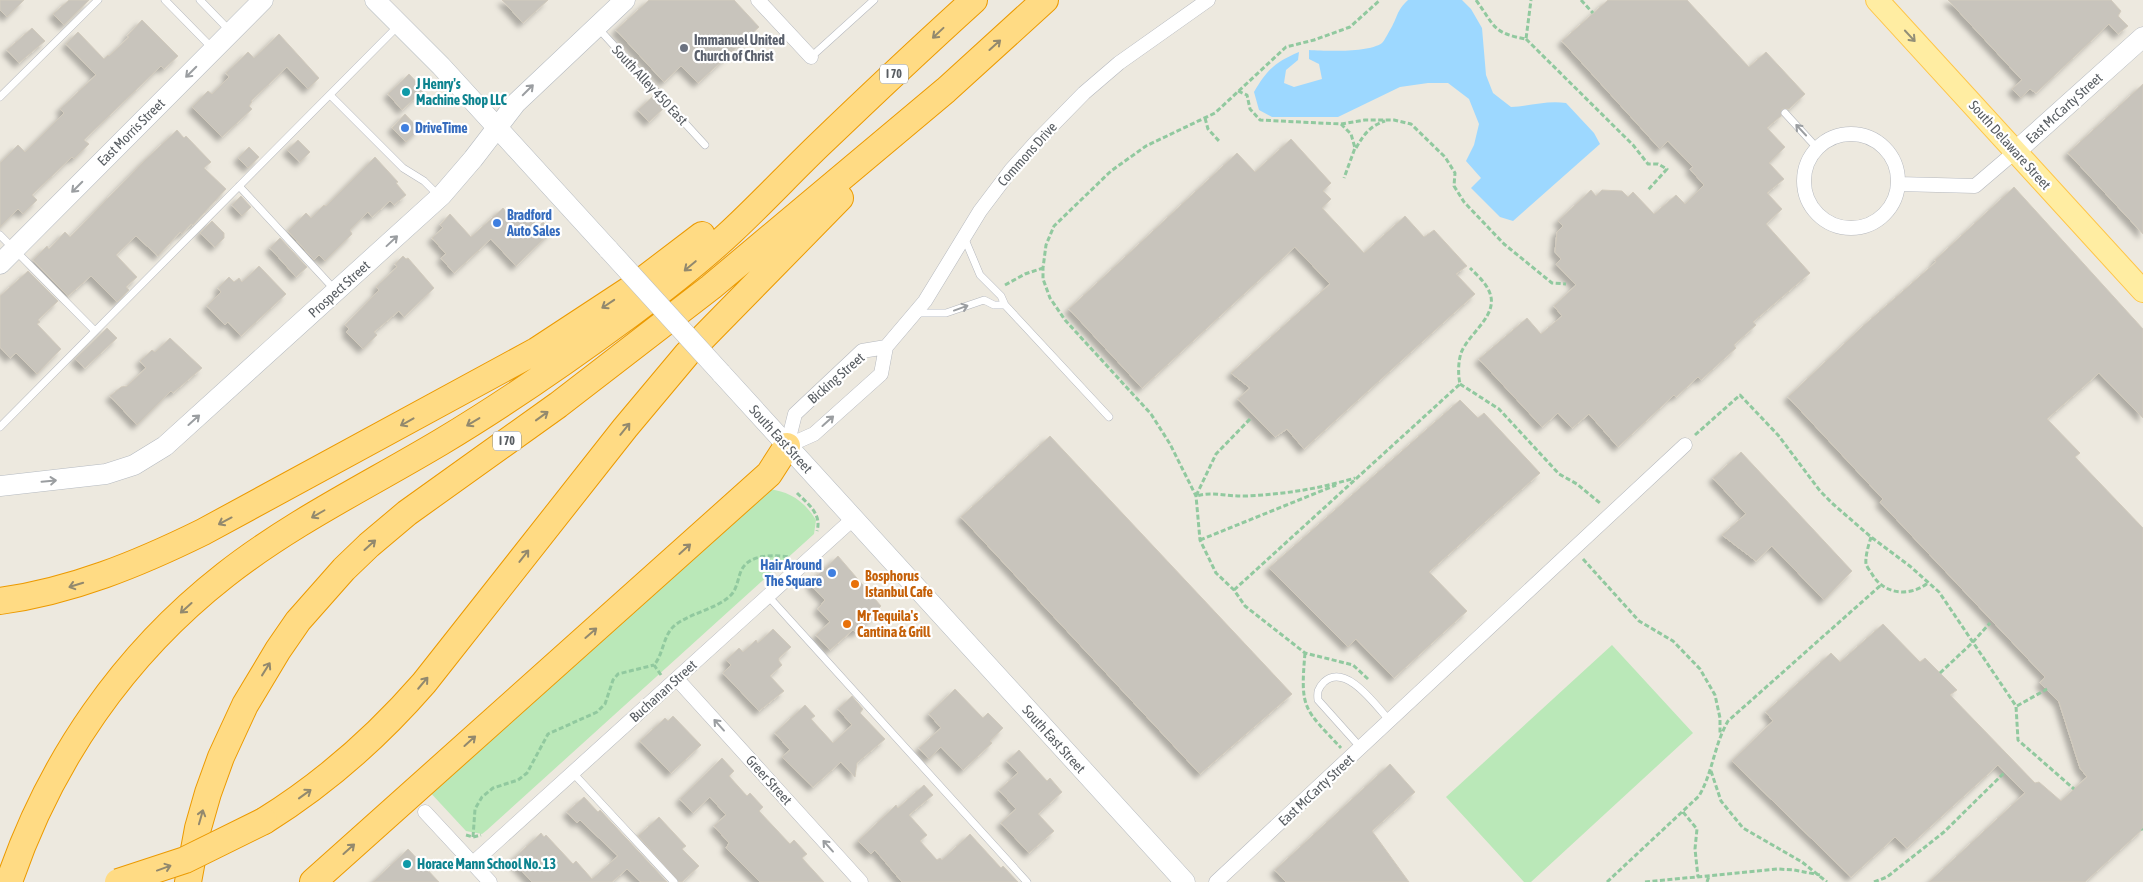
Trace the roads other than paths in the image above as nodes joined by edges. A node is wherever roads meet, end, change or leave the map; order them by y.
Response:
1 (98, 0) edge
2 (165, 0) edge
3 (200, 0) edge
4 (263, 0) edge
5 (375, 0) edge
6 (618, 0) edge
7 (625, 0) edge
8 (758, 0) edge
9 (874, 0) edge
10 (974, 0) edge
11 (1044, 0) edge
12 (1208, 0) edge
13 (1877, 0) edge
14 (400, 24) junction
15 (596, 26) junction
16 (231, 32) junction
17 (2143, 37) edge
18 (213, 50) junction
19 (812, 57) joint
20 (946, 90) junction
21 (330, 94) junction
22 (0, 97) edge
23 (1785, 113) dead end
24 (497, 127) junction
25 (705, 145) dead end
26 (1818, 148) junction
27 (815, 150) junction
28 (2016, 151) junction
29 (1898, 184) junction
30 (239, 186) junction
31 (440, 197) junction
32 (0, 235) edge
33 (964, 237) junction
34 (15, 249) junction
35 (0, 264) edge
36 (2143, 291) edge
37 (336, 292) junction
38 (1005, 305) junction
39 (916, 313) junction
40 (95, 331) junction
41 (886, 347) junction
42 (1109, 417) dead end
43 (0, 427) edge
44 (1685, 445) road end
45 (787, 446) junction
46 (0, 486) edge
47 (854, 518) junction
48 (768, 596) junction
49 (0, 601) edge
50 (677, 679) junction
51 (1390, 722) junction
52 (1361, 748) junction
53 (573, 773) junction
54 (425, 812) dead end
55 (472, 863) junction
56 (10, 882) edge
57 (118, 882) edge
58 (188, 882) edge
59 (312, 882) edge
60 (490, 882) edge
61 (674, 882) edge
62 (861, 882) edge
63 (1027, 882) edge
64 (1184, 882) edge
65 (1216, 882) edge

1 - 22 lane
2 - 18 lane
3 - 16 lane
4 - 16 main road, East Morris Street
5 - 14 main road, South East Street
6 - 15 main road
7 - 15 main road, Prospect Street
8 - 19 street
9 - 19 lane
10 -> 27 highway, I 70
20 -> 11 highway, I 70
12 - 33 street, Commons Drive
13 -> 28 main road, South Delaware Street
14 - 21 lane
14 - 24 main road, South East Street
24 -> 15 main road, Prospect Street
15 - 25 lane, South Alley 450 East
16 - 18 main road, East Morris Street
17 - 28 main road, East McCarty Street
18 -> 34 main road, East Morris Street
57 -> 20 highway, bridge
58 -> 20 highway, I 70
21 - 30 lane
21 - 31 lane
26 -> 23 lane
24 - 31 main road, Prospect Street
24 - 45 main road, South East Street, bridge
26 - 29 street
26 - 29 street
27 -> 49 highway
27 -> 56 highway, I 70
28 - 29 street, East McCarty Street
28 - 36 main road, South Delaware Street
30 - 37 lane
30 - 40 lane
37 -> 31 main road, Prospect Street
32 - 34 lane
33 - 38 lane
33 - 39 street, Commons Drive
34 - 35 main road, East Morris Street
34 - 40 lane
46 -> 37 main road, Prospect Street
39 -> 38 lane
38 - 42 lane
39 - 41 street, Commons Drive
40 - 43 lane
45 -> 41 street, Bicking Street
41 - 45 street, Bicking Street
44 - 51 street, East McCarty Street
45 - 47 main road, South East Street
59 -> 45 highway
47 - 48 street, Buchanan Street
47 - 64 main road, South East Street
48 - 50 street, Buchanan Street
48 - 63 lane
50 - 53 street, Buchanan Street
62 -> 50 street, Greer Street
51 - 52 street, East McCarty Street
51 - 52 lane
52 - 65 street, East McCarty Street
53 - 55 street, Buchanan Street
53 - 61 lane
54 - 55 street
55 - 60 street

